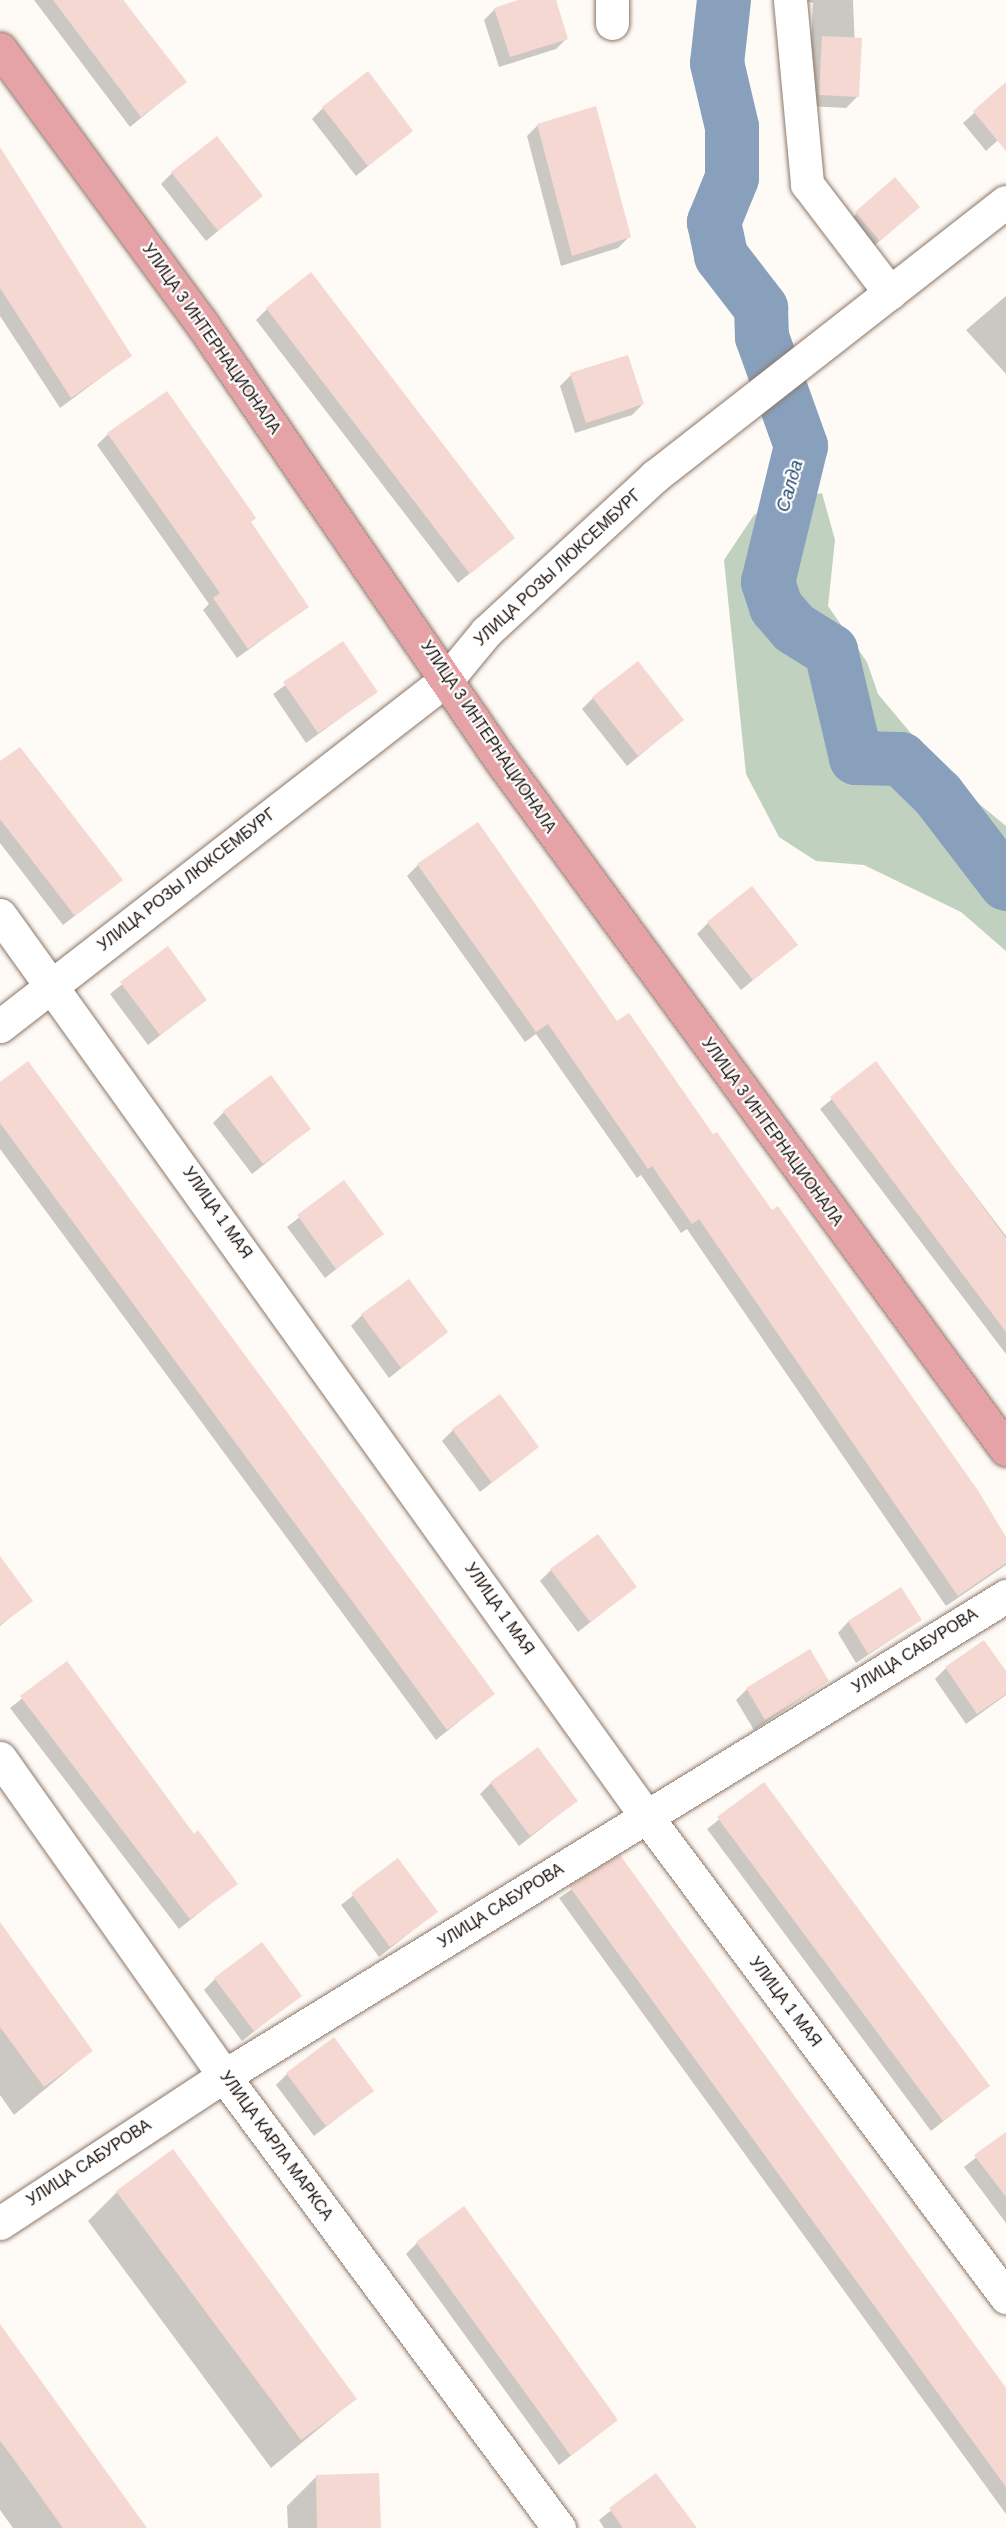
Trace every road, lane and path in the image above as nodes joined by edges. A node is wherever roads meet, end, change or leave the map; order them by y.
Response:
1 (790, 0) edge
2 (0, 49) edge
3 (1006, 202) edge
4 (890, 293) junction
5 (448, 678) junction
6 (0, 915) edge
7 (51, 984) junction
8 (0, 1026) edge
9 (1006, 1449) edge
10 (1006, 1596) edge
11 (0, 1758) edge
12 (646, 1816) junction
13 (224, 2076) junction
14 (0, 2223) edge
15 (1006, 2297) edge
16 (559, 2528) edge

1 - 4 street
2 - 5 main road, УЛИЦА 3 ИНТЕРНАЦИОНАЛА
3 - 4 street, УЛИЦА РОЗЫ ЛЮКСЕМБУРГ
4 - 5 street, УЛИЦА РОЗЫ ЛЮКСЕМБУРГ
5 - 7 street, УЛИЦА РОЗЫ ЛЮКСЕМБУРГ
5 - 9 main road, УЛИЦА 3 ИНТЕРНАЦИОНАЛА
6 - 7 street, УЛИЦА 1 МАЯ
7 - 8 street, УЛИЦА РОЗЫ ЛЮКСЕМБУРГ
7 - 12 street, УЛИЦА 1 МАЯ
10 - 12 street, УЛИЦА САБУРОВА
11 - 13 street, УЛИЦА КАРЛА МАРКСА
12 - 13 street, УЛИЦА САБУРОВА
12 - 15 street, УЛИЦА 1 МАЯ
13 - 14 street, УЛИЦА САБУРОВА
13 - 16 street, УЛИЦА КАРЛА МАРКСА

